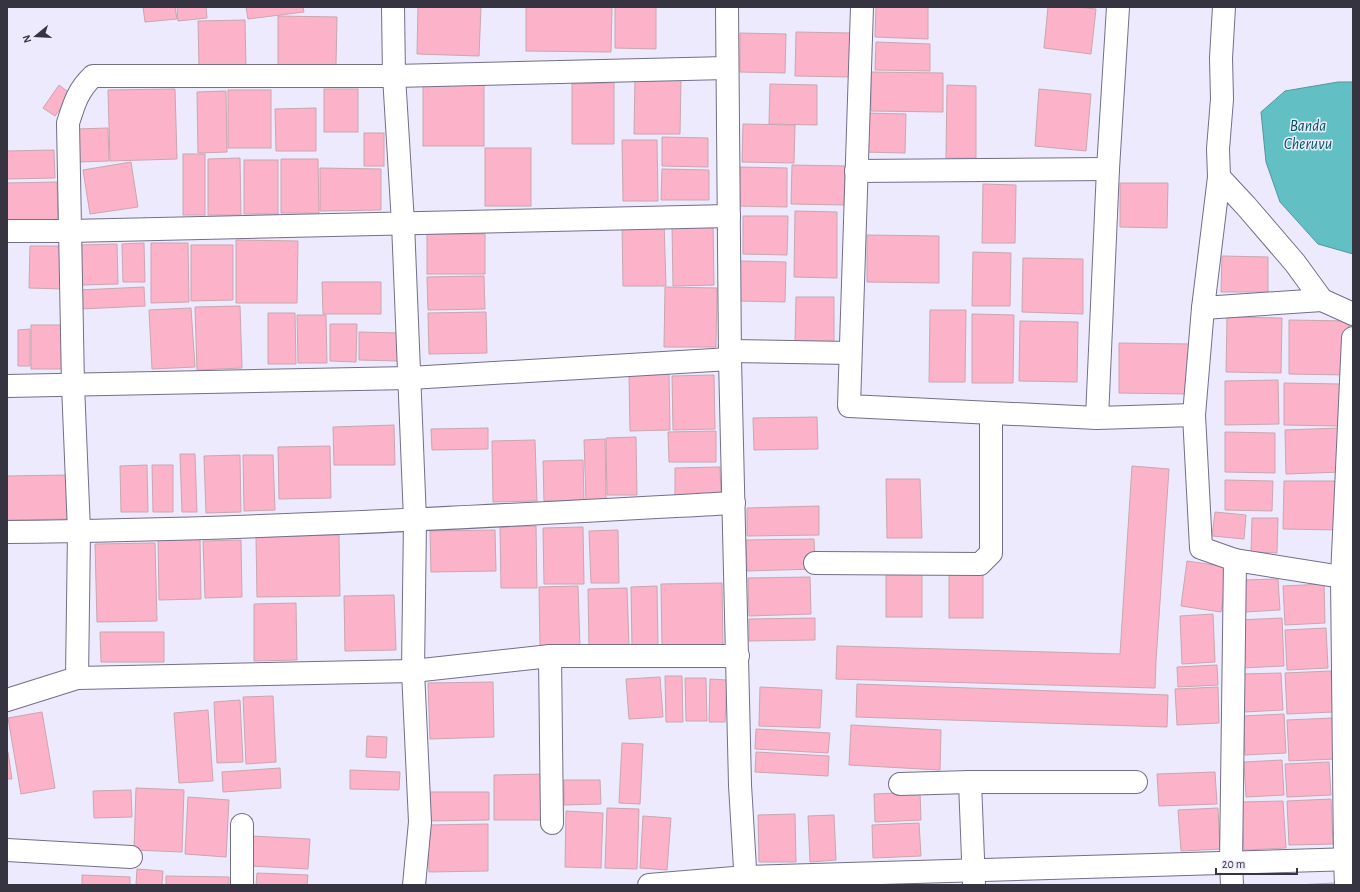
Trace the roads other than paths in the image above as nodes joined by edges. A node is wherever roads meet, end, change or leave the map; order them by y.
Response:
1 (393, 7) edge
2 (727, 7) edge
3 (862, 7) edge
4 (1118, 7) edge
5 (1224, 7) edge
6 (727, 68) junction
7 (394, 76) junction
8 (1108, 169) junction
9 (856, 171) junction
10 (1219, 177) junction
11 (729, 216) junction
12 (403, 224) junction
13 (7, 231) edge
14 (70, 231) junction
15 (1322, 300) junction
16 (1203, 308) junction
17 (1353, 314) edge
18 (1353, 338) edge
19 (850, 353) junction
20 (730, 355) junction
21 (410, 378) junction
22 (73, 385) junction
23 (7, 386) edge
24 (991, 413) junction
25 (1194, 415) junction
26 (1097, 418) junction
27 (734, 503) junction
28 (415, 520) junction
29 (7, 532) edge
30 (79, 532) junction
31 (1235, 560) junction
32 (815, 563) dead end
33 (1342, 577) junction
34 (550, 656) junction
35 (738, 656) junction
36 (412, 671) junction
37 (77, 678) junction
38 (7, 700) edge
39 (970, 782) junction
40 (1136, 782) dead end
41 (900, 784) dead end
42 (552, 823) dead end
43 (242, 825) dead end
44 (7, 850) edge
45 (131, 857) dead end
46 (1349, 859) edge
47 (1231, 863) junction
48 (974, 877) edge
49 (746, 881) edge
50 (242, 885) edge
51 (414, 885) edge
52 (649, 885) edge
53 (1232, 885) edge
54 (1346, 885) edge

1 - 7 street
2 - 6 street
3 - 9 street
4 - 8 street
5 - 10 street
6 - 7 street
6 - 11 street
7 - 12 street
7 - 14 street
8 - 9 street
8 - 26 street
9 - 19 street
10 - 15 street
10 - 16 street
11 - 12 street
11 - 20 street
12 - 14 street
12 - 21 street
13 - 14 street
14 - 22 street
15 - 16 street
15 - 17 street
16 - 25 street
18 - 33 street
19 - 20 street
19 - 24 street
20 - 21 street
20 - 27 street
21 - 22 street
21 - 28 street
22 - 23 street
22 - 30 street
24 - 26 street
24 - 32 street
25 - 26 street
25 - 31 street
27 - 28 street
27 - 35 street
28 - 30 street
28 - 36 street
29 - 30 street
30 - 37 street
31 - 33 street
31 - 47 street
33 - 46 street
34 - 35 street
34 - 36 street
34 - 42 street
35 - 49 street
36 - 37 street
36 - 51 street
37 - 38 street
39 - 40 street
39 - 41 street
39 - 48 street
43 - 50 street
44 - 45 street
46 - 47 street
46 - 54 street
47 - 48 street
47 - 53 street
48 - 49 street
49 - 52 street

